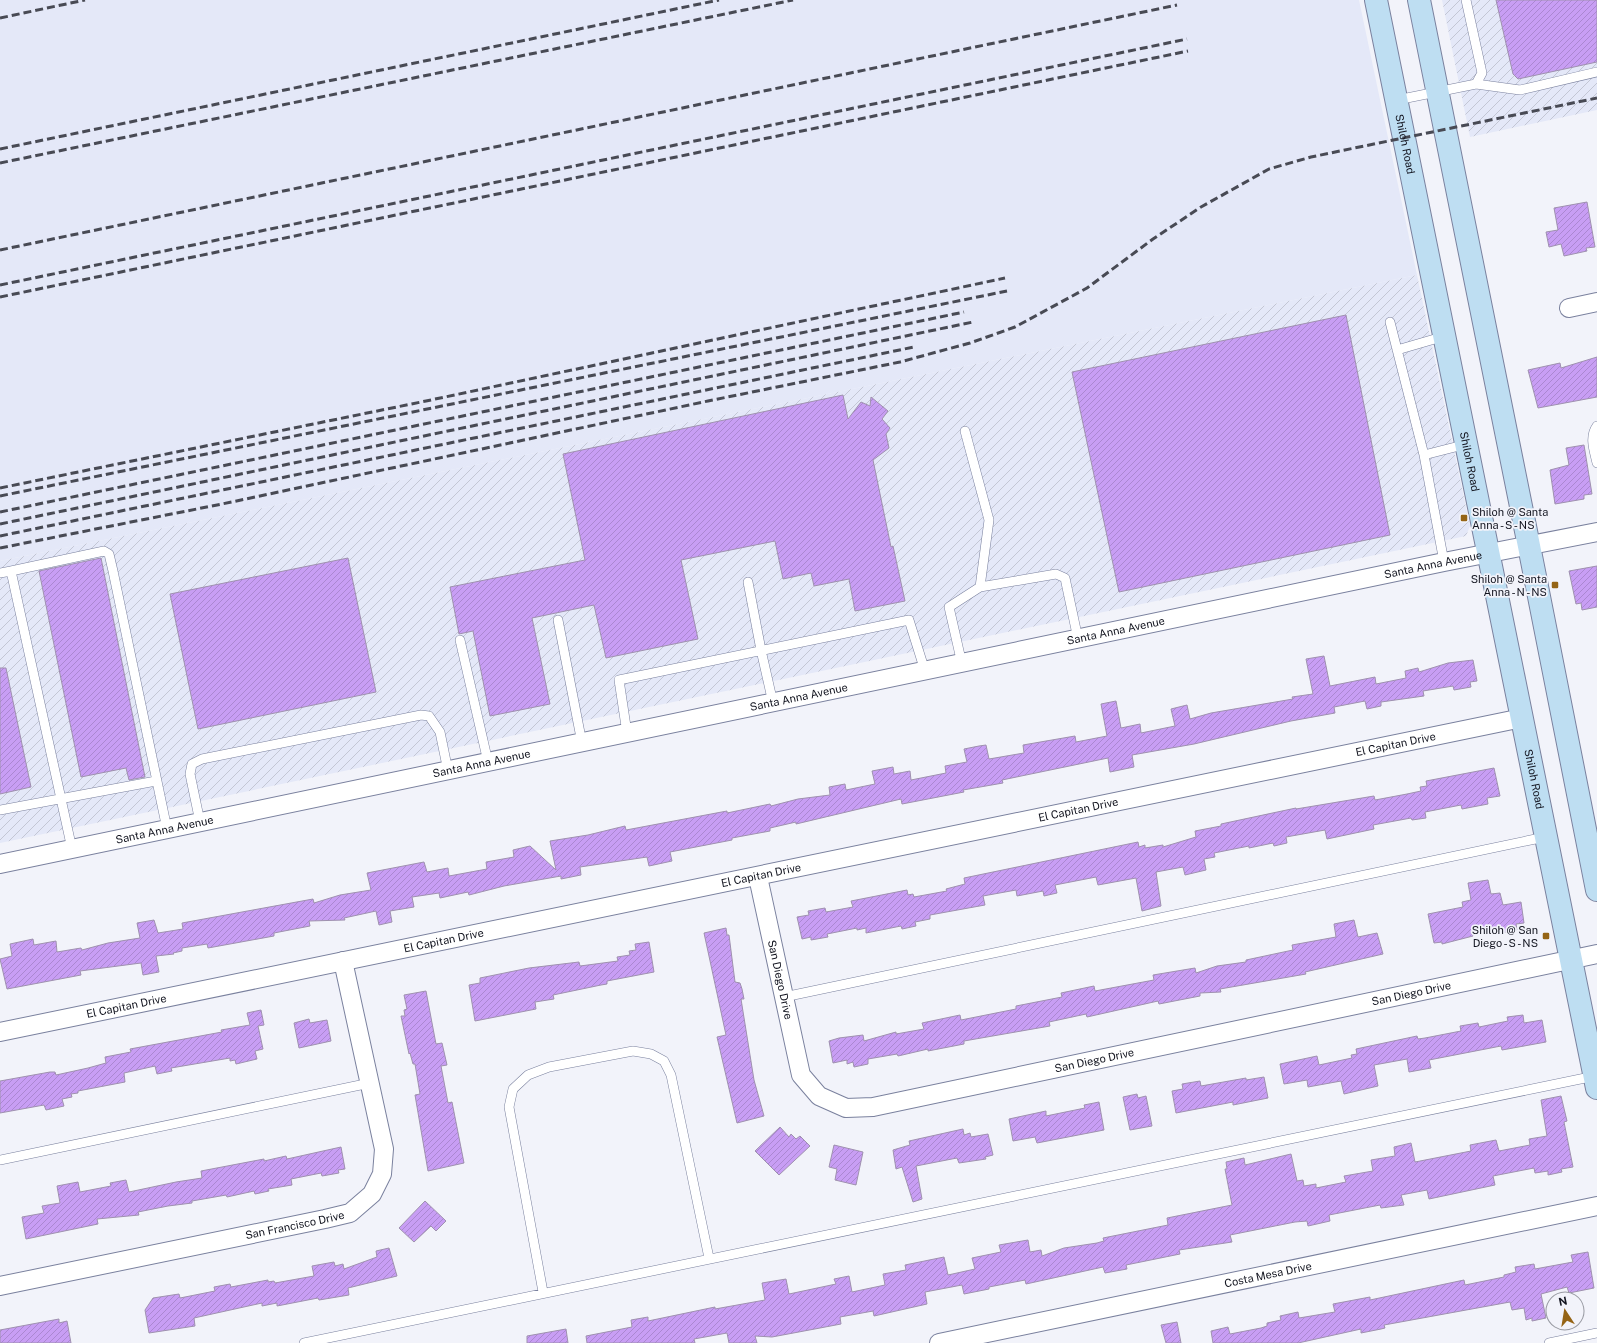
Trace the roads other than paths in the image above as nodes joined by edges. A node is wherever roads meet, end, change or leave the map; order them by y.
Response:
1 (1376, 0) edge
2 (1418, 0) edge
3 (1466, 0) edge
4 (1597, 72) edge
5 (1476, 84) junction
6 (1437, 91) junction
7 (1397, 100) junction
8 (1597, 302) edge
9 (1569, 308) dead end
10 (1390, 322) dead end
11 (1445, 336) junction
12 (1397, 350) junction
13 (1597, 426) edge
14 (965, 431) dead end
15 (1467, 444) junction
16 (1424, 455) junction
17 (1597, 463) edge
18 (1597, 532) edge
19 (1530, 546) junction
20 (1489, 554) junction
21 (1444, 562) junction
22 (11, 571) junction
23 (0, 573) edge
24 (748, 582) dead end
25 (980, 587) junction
26 (558, 620) dead end
27 (1078, 639) junction
28 (460, 640) dead end
29 (761, 650) junction
30 (962, 664) junction
31 (925, 671) junction
32 (774, 703) junction
33 (1522, 718) junction
34 (627, 733) junction
35 (582, 742) junction
36 (488, 762) junction
37 (448, 770) junction
38 (156, 781) junction
39 (61, 798) junction
40 (0, 810) edge
41 (200, 822) junction
42 (167, 829) junction
43 (1545, 837) junction
44 (72, 849) junction
45 (0, 864) edge
46 (758, 876) junction
47 (1597, 890) edge
48 (1597, 954) edge
49 (1570, 960) junction
50 (343, 961) junction
51 (784, 997) junction
52 (0, 1032) edge
53 (1596, 1082) edge
54 (370, 1083) junction
55 (0, 1160) edge
56 (1597, 1206) edge
57 (709, 1258) junction
58 (0, 1286) edge
59 (543, 1292) junction
60 (1597, 1333) edge
61 (304, 1343) edge
62 (939, 1343) edge
63 (1549, 1343) edge

1 - 7 main road, Shiloh Road
2 - 6 main road
3 - 5 lane
4 - 5 lane
5 - 6 lane
6 - 7 lane
6 - 19 main road
7 - 11 main road, Shiloh Road
8 - 9 street
10 - 12 lane
11 - 12 lane
11 - 15 main road, Shiloh Road
12 - 16 lane
13 - 17 lane
14 - 25 lane
15 - 16 lane
15 - 20 main road, Shiloh Road
16 - 21 lane
18 - 19 street, Santa Anna Avenue
19 - 20 street, Santa Anna Avenue
19 - 47 main road
20 - 21 street, Santa Anna Avenue
20 - 33 main road, Shiloh Road
21 - 27 street, Santa Anna Avenue
22 - 23 lane
22 - 38 lane
22 - 39 lane
24 - 29 lane
25 - 27 lane
25 - 30 lane
26 - 35 lane
27 - 30 street, Santa Anna Avenue
28 - 36 lane
29 - 31 lane
29 - 32 lane
29 - 34 lane
30 - 31 street, Santa Anna Avenue
31 - 32 street, Santa Anna Avenue
32 - 34 street, Santa Anna Avenue
33 - 43 main road, Shiloh Road
33 - 46 street, El Capitan Drive
34 - 35 street, Santa Anna Avenue
35 - 36 street, Santa Anna Avenue
36 - 37 street, Santa Anna Avenue
37 - 41 street, Santa Anna Avenue
37 - 41 lane
38 - 39 lane
38 - 42 lane
39 - 40 lane
39 - 44 lane
41 - 42 street, Santa Anna Avenue
42 - 44 street, Santa Anna Avenue
43 - 49 main road, Shiloh Road
43 - 51 lane
44 - 45 street, Santa Anna Avenue
46 - 50 street, El Capitan Drive
46 - 51 street, San Diego Drive
48 - 49 street, San Diego Drive
49 - 51 street, San Diego Drive
49 - 53 main road, Shiloh Road
50 - 52 street, El Capitan Drive
50 - 54 street, San Francisco Drive
53 - 57 lane
54 - 55 lane
54 - 58 street, San Francisco Drive
56 - 62 street, Costa Mesa Drive
57 - 59 lane
57 - 59 lane
59 - 61 lane
60 - 63 lane

